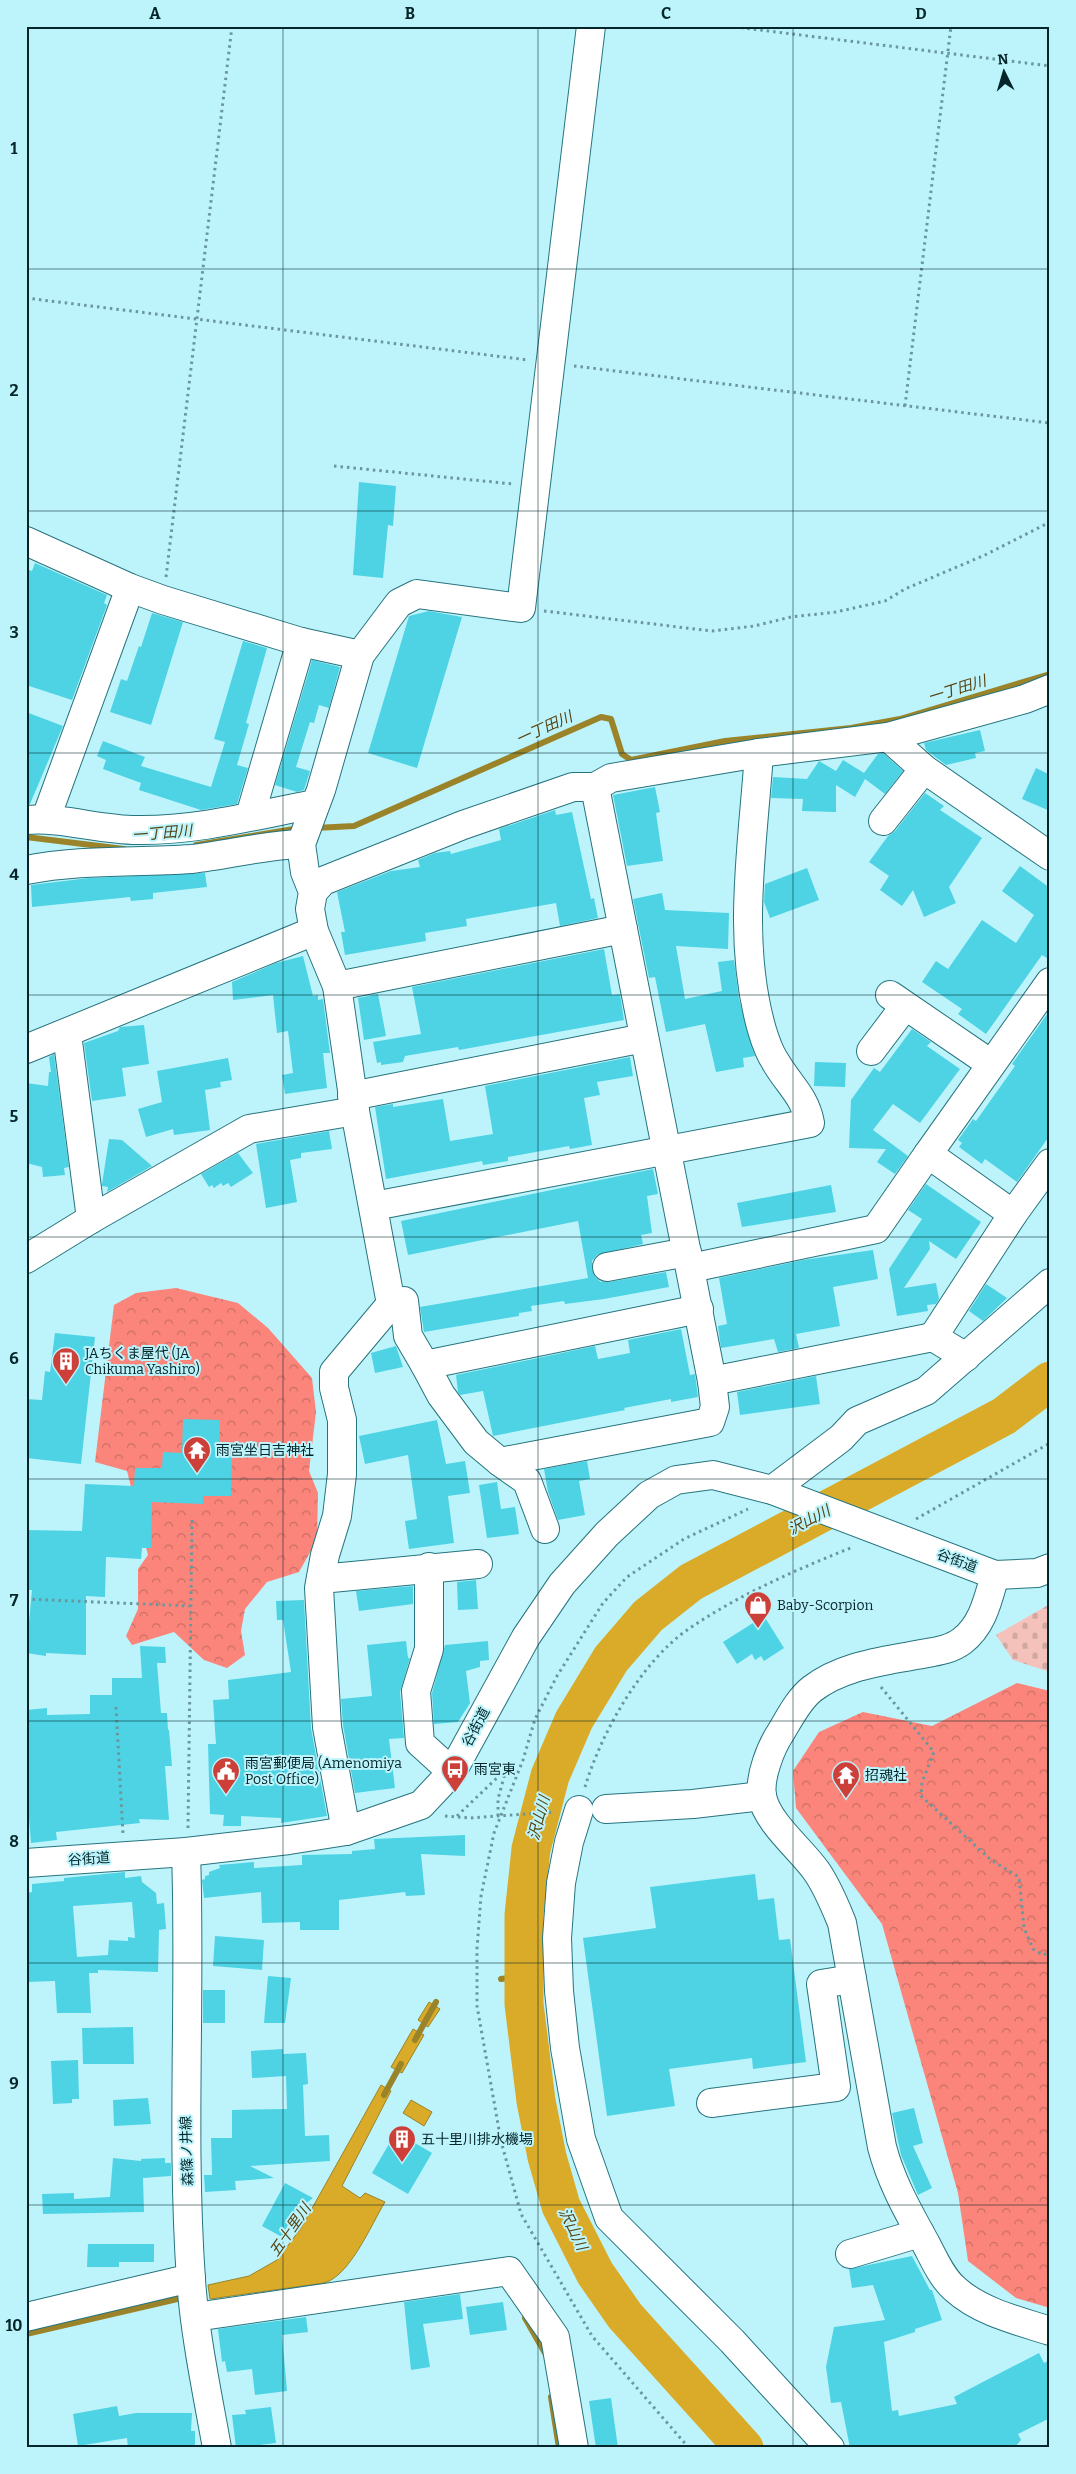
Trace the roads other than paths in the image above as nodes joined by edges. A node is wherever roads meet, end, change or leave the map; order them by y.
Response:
1 (591, 26) edge
2 (27, 542) edge
3 (130, 588) junction
4 (301, 642) junction
5 (360, 655) junction
6 (1050, 689) edge
7 (888, 737) junction
8 (759, 753) junction
9 (924, 768) junction
10 (595, 787) junction
11 (250, 816) junction
12 (36, 819) edge
13 (883, 821) dead end
14 (308, 826) junction
15 (1050, 856) edge
16 (26, 870) edge
17 (313, 892) junction
18 (623, 929) junction
19 (314, 932) junction
20 (1050, 983) edge
21 (337, 986) junction
22 (67, 1034) junction
23 (644, 1038) junction
24 (26, 1049) edge
25 (871, 1051) dead end
26 (991, 1064) junction
27 (354, 1103) junction
28 (667, 1151) junction
29 (928, 1154) junction
30 (1050, 1163) edge
31 (374, 1206) junction
32 (1013, 1214) junction
33 (90, 1219) junction
34 (26, 1259) edge
35 (689, 1260) junction
36 (607, 1267) dead end
37 (1050, 1283) edge
38 (391, 1304) junction
39 (699, 1309) junction
40 (932, 1337) junction
41 (966, 1357) junction
42 (425, 1366) junction
43 (712, 1381) junction
44 (500, 1462) junction
45 (779, 1494) junction
46 (545, 1528) dead end
47 (478, 1564) dead end
48 (429, 1568) junction
49 (1050, 1568) edge
50 (995, 1574) junction
51 (321, 1579) junction
52 (452, 1772) junction
53 (762, 1796) junction
54 (606, 1809) dead end
55 (579, 1810) road end
56 (346, 1831) junction
57 (187, 1845) junction
58 (26, 1863) edge
59 (852, 1979) junction
60 (711, 2102) dead end
61 (920, 2233) junction
62 (850, 2254) dead end
63 (193, 2296) junction
64 (26, 2317) edge
65 (1050, 2331) edge
66 (217, 2448) edge
67 (574, 2448) edge
68 (830, 2448) edge

1 - 5 street
2 - 3 street
3 - 4 street
3 - 12 street
4 - 5 street
4 - 11 street
5 - 14 street
6 - 7 street
7 - 8 street
7 - 9 street
8 - 10 street
8 - 28 street
9 - 13 street
9 - 15 street
10 - 17 street
10 - 18 street
11 - 12 street
11 - 14 street
14 - 16 street
14 - 17 street
17 - 19 street
18 - 21 street
18 - 23 street
19 - 21 street
19 - 22 street
20 - 26 street
21 - 27 street
22 - 24 street
22 - 33 street
23 - 27 street
23 - 28 street
25 - 26 street
26 - 29 street
27 - 31 street
27 - 33 street
28 - 31 street
28 - 35 street
29 - 32 street
29 - 35 street
30 - 32 street
31 - 38 street
32 - 40 street
33 - 34 street
35 - 36 street
35 - 39 street
37 - 41 street
38 - 42 street
38 - 51 street
39 - 42 street
39 - 43 street
40 - 41 street
40 - 43 street
41 - 45 street
42 - 44 street
43 - 44 street
44 - 46 street
45 - 50 street, 谷街道
45 - 52 street, 谷街道
47 - 48 street
48 - 51 street
48 - 52 street
49 - 50 street, 谷街道
50 - 53 street
51 - 56 street
52 - 56 street, 谷街道
53 - 54 street
53 - 59 street
55 - 68 street
56 - 57 street, 谷街道
57 - 58 street, 谷街道
57 - 63 street, 森篠ノ井線
59 - 60 street
59 - 61 street
61 - 62 street
61 - 65 street
63 - 64 street
63 - 66 street, 森篠ノ井線
63 - 67 street

